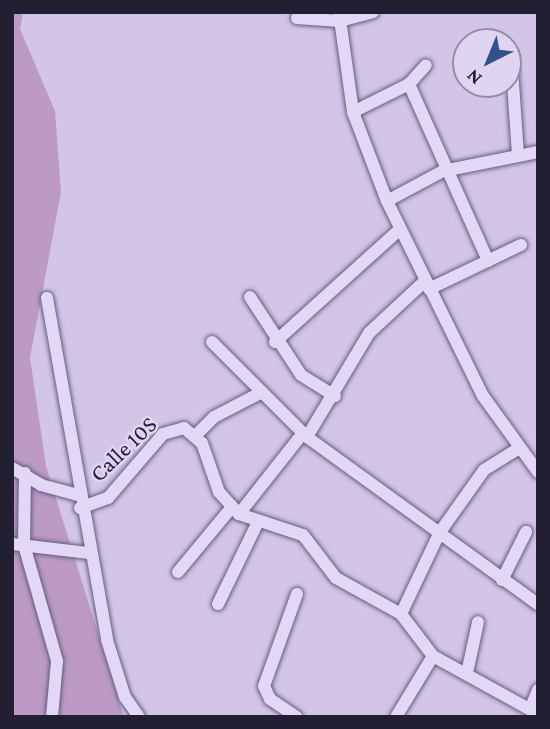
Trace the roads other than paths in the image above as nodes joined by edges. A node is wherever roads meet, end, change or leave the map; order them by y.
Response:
1 (373, 12) edge
2 (340, 17) edge
3 (297, 18) dead end
4 (426, 65) dead end
5 (409, 85) junction
6 (514, 98) edge
7 (353, 112) junction
8 (538, 152) edge
9 (519, 154) junction
10 (443, 172) junction
11 (387, 201) junction
12 (400, 229) junction
13 (521, 245) dead end
14 (488, 261) junction
15 (427, 285) junction
16 (250, 297) dead end
17 (47, 298) dead end
18 (212, 342) dead end
19 (275, 342) junction
20 (262, 392) junction
21 (335, 396) junction
22 (305, 435) junction
23 (195, 436) junction
24 (517, 449) junction
25 (12, 468) edge
26 (538, 472) edge
27 (25, 473) junction
28 (79, 501) junction
29 (235, 510) junction
30 (258, 522) junction
31 (440, 532) junction
32 (526, 532) dead end
33 (18, 545) edge
34 (89, 553) junction
35 (178, 572) dead end
36 (502, 580) junction
37 (297, 594) dead end
38 (218, 604) dead end
39 (538, 604) edge
40 (401, 614) junction
41 (478, 622) dead end
42 (433, 656) junction
43 (467, 673) junction
44 (538, 690) edge
45 (534, 712) edge
46 (52, 717) edge
47 (139, 717) edge
48 (297, 717) edge
49 (396, 717) edge

1 - 2 street
2 - 3 street
2 - 7 street
4 - 5 street
5 - 7 street
5 - 10 street
6 - 9 street
7 - 11 street
8 - 9 street
9 - 10 street
10 - 11 street
10 - 14 street
11 - 12 street
12 - 15 street
12 - 19 street
13 - 14 street
14 - 15 street
15 - 21 street
15 - 24 street
16 - 19 street
17 - 28 street
18 - 20 street
19 - 21 street
20 - 22 street
20 - 23 street
21 - 22 street
22 - 29 street
22 - 31 street
23 - 28 street, Calle 10S
23 - 29 street, Calle 10S
24 - 26 street
24 - 31 street
25 - 27 street
27 - 28 street
27 - 33 street
28 - 34 street
29 - 30 street
29 - 35 street
30 - 38 street
30 - 40 street
31 - 36 street
31 - 40 street
32 - 36 street
33 - 34 street
33 - 46 street
34 - 47 street
36 - 39 street
37 - 48 street
40 - 42 street
41 - 43 street
42 - 43 street
42 - 49 street
43 - 45 street
44 - 45 street

